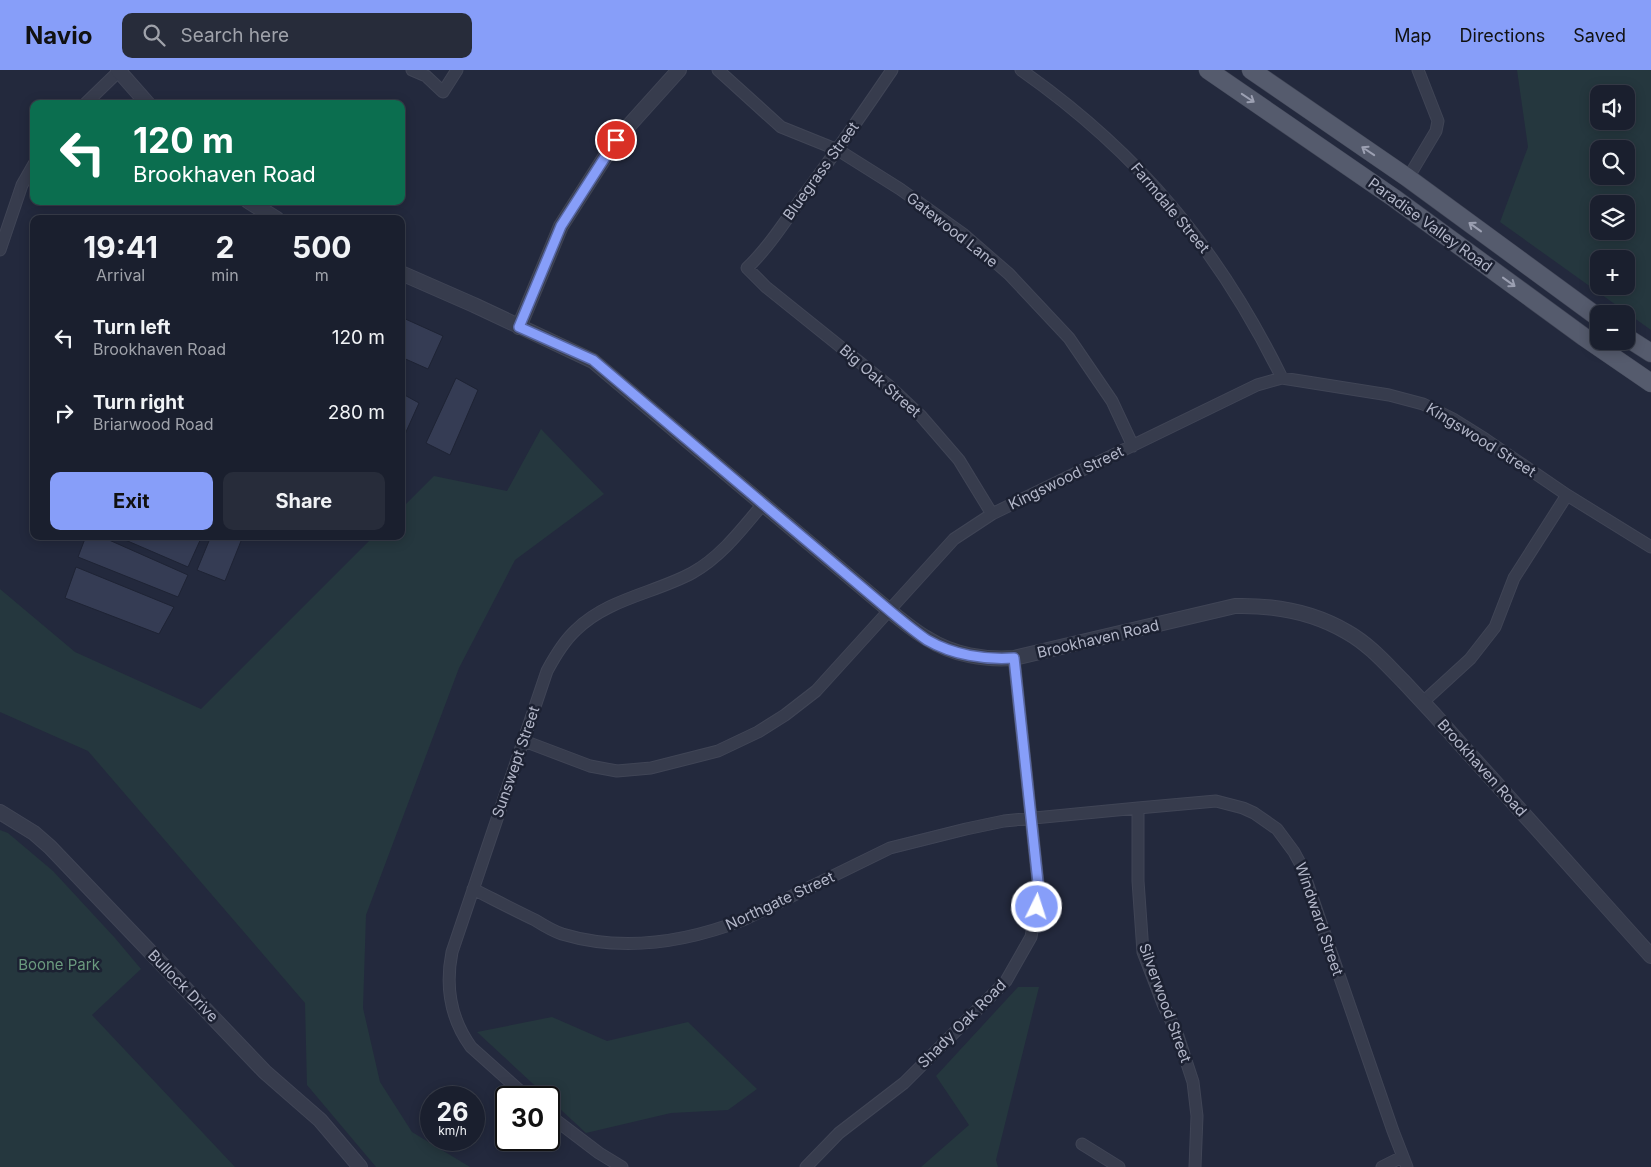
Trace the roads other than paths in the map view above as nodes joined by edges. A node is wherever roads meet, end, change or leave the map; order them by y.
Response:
1 (119, 70) edge
2 (412, 70) edge
3 (457, 70) edge
4 (679, 70) edge
5 (718, 70) edge
6 (892, 70) edge
7 (1021, 70) edge
8 (1208, 70) edge
9 (1251, 70) edge
10 (1418, 70) edge
11 (89, 100) edge
12 (145, 100) edge
13 (838, 150) junction
14 (30, 171) edge
15 (1408, 178) junction
16 (254, 205) edge
17 (271, 215) edge
18 (0, 250) edge
19 (746, 268) joint
20 (405, 275) edge
21 (1590, 311) edge
22 (519, 327) junction
23 (1635, 342) edge
24 (1651, 353) edge
25 (1282, 378) junction
26 (1651, 383) edge
27 (1133, 446) junction
28 (1567, 495) junction
29 (763, 504) junction
30 (992, 514) junction
31 (1651, 547) edge
32 (890, 611) junction
33 (1014, 658) junction
34 (1423, 702) junction
35 (524, 740) junction
36 (1138, 808) junction
37 (0, 812) edge
38 (1032, 819) junction
39 (473, 889) junction
40 (1651, 956) edge
41 (515, 1086) edge
42 (560, 1123) edge
43 (1082, 1144) dead end
44 (1405, 1162) edge
45 (360, 1167) edge
46 (622, 1167) edge
47 (806, 1167) edge
48 (1119, 1167) edge
49 (1195, 1167) edge
50 (1382, 1167) edge

1 - 11 street
1 - 12 street
2 - 3 street
4 - 22 street
5 - 13 street, Gatewood Lane
6 - 13 street, Bluegrass Street
7 - 25 street, Farmdale Street
8 -> 26 main road, Paradise Valley Road
15 -> 9 main road, Paradise Valley Road
10 - 15 street
13 - 19 street, Bluegrass Street
13 - 27 street, Gatewood Lane
14 - 18 street
21 -> 15 main road, Paradise Valley Road
16 - 17 street
19 - 30 street, Big Oak Street
20 - 22 street, Brookhaven Road
22 - 29 street, Brookhaven Road
23 - 24 main road
25 - 27 street, Kingswood Street
25 - 28 street, Kingswood Street
27 - 30 street, Kingswood Street
28 - 31 street, Kingswood Street
28 - 34 street
29 - 32 street, Brookhaven Road
29 - 35 street, Sunswept Street
30 - 32 street, Kingswood Street
32 - 33 street, Brookhaven Road
32 - 35 street, Kingswood Street
33 - 34 street, Brookhaven Road
33 - 38 street, Shady Oak Road
34 - 40 street, Brookhaven Road
35 - 39 street, Sunswept Street
36 - 38 street, Windward Street
36 - 44 street, Windward Street
36 - 49 street, Silverwood Street
37 - 45 street, Bullock Drive
38 - 39 street, Northgate Street
38 - 47 street, Shady Oak Road
39 - 41 street, Sunswept Street
42 - 46 street
43 - 48 street
44 - 50 street

